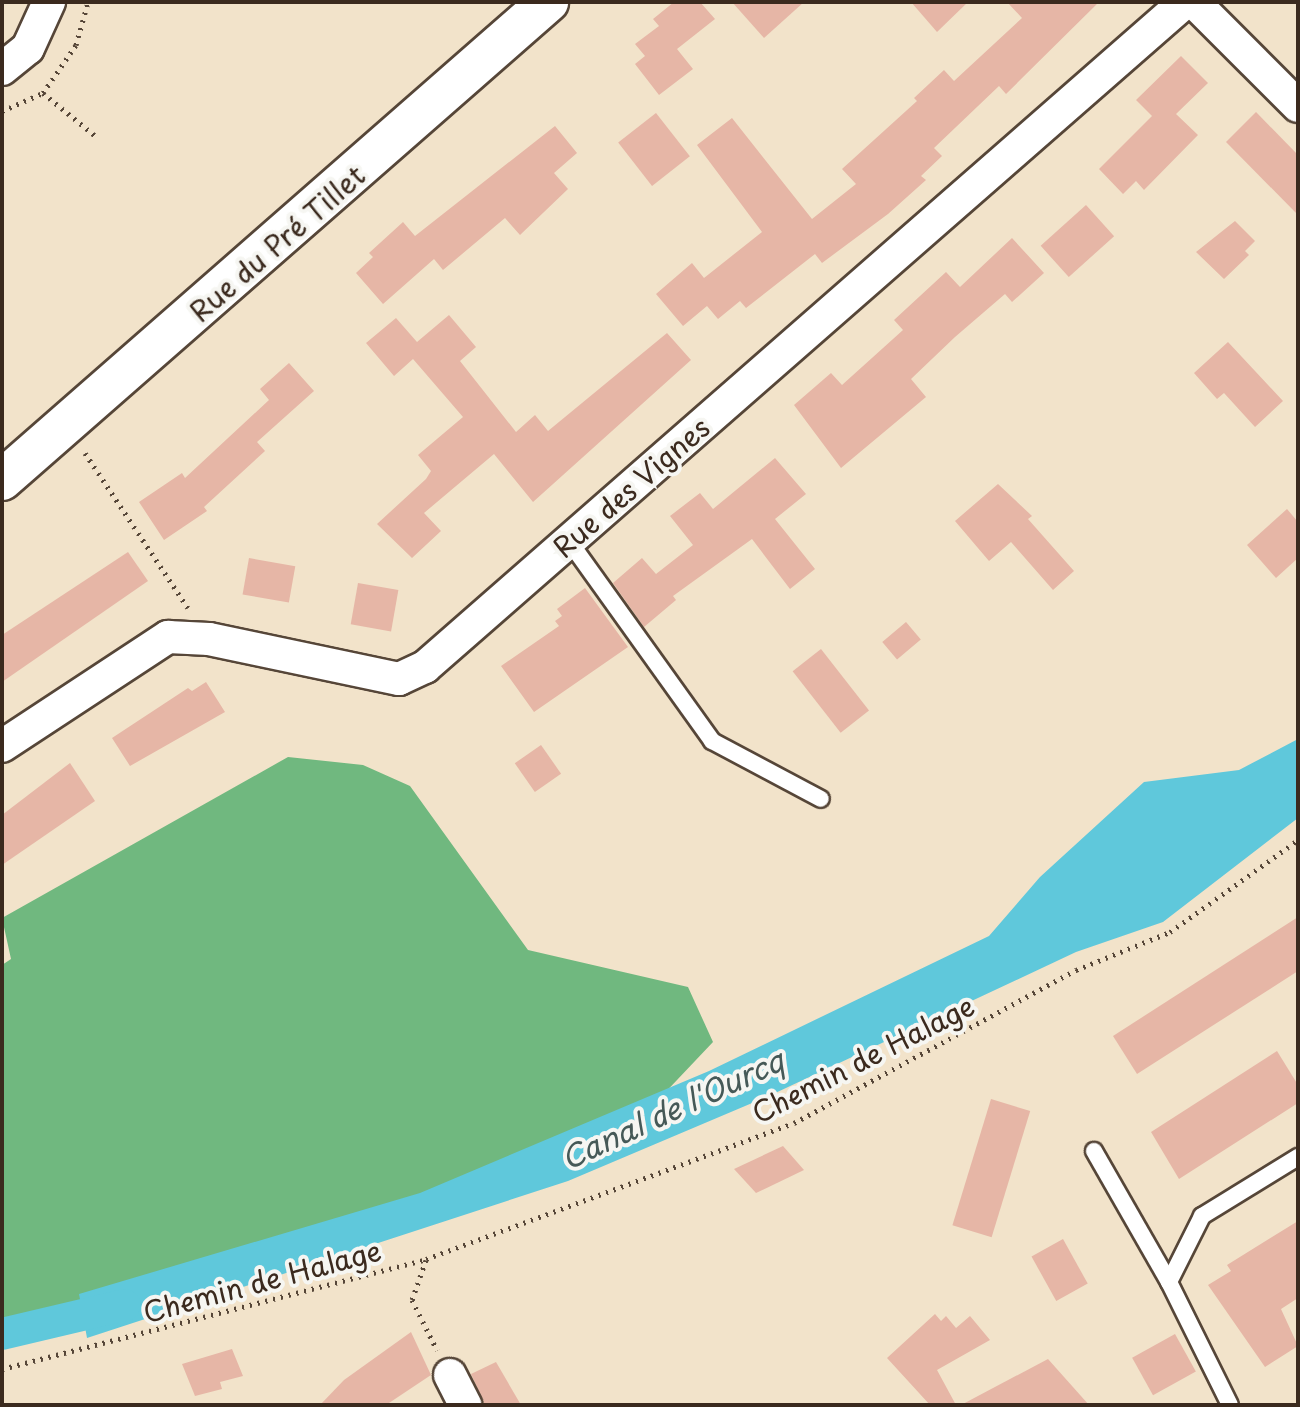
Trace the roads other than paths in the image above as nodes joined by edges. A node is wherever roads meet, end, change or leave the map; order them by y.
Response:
1 (49, 2) edge
2 (548, 2) edge
3 (1185, 2) edge
4 (1194, 2) edge
5 (2, 69) edge
6 (1298, 106) edge
7 (2, 480) edge
8 (569, 541) junction
9 (2, 746) edge
10 (821, 799) dead end
11 (1094, 1151) dead end
12 (1298, 1157) edge
13 (1169, 1282) junction
14 (450, 1375) road end
15 (465, 1405) edge
16 (1230, 1405) edge

1 - 5 street
2 - 7 street, Rue du Pré Tillet
3 - 8 street, Rue des Vignes
4 - 6 street
8 - 9 street, Rue des Vignes
8 - 10 lane
11 - 13 lane
12 - 13 lane
13 - 16 lane
14 - 15 street

